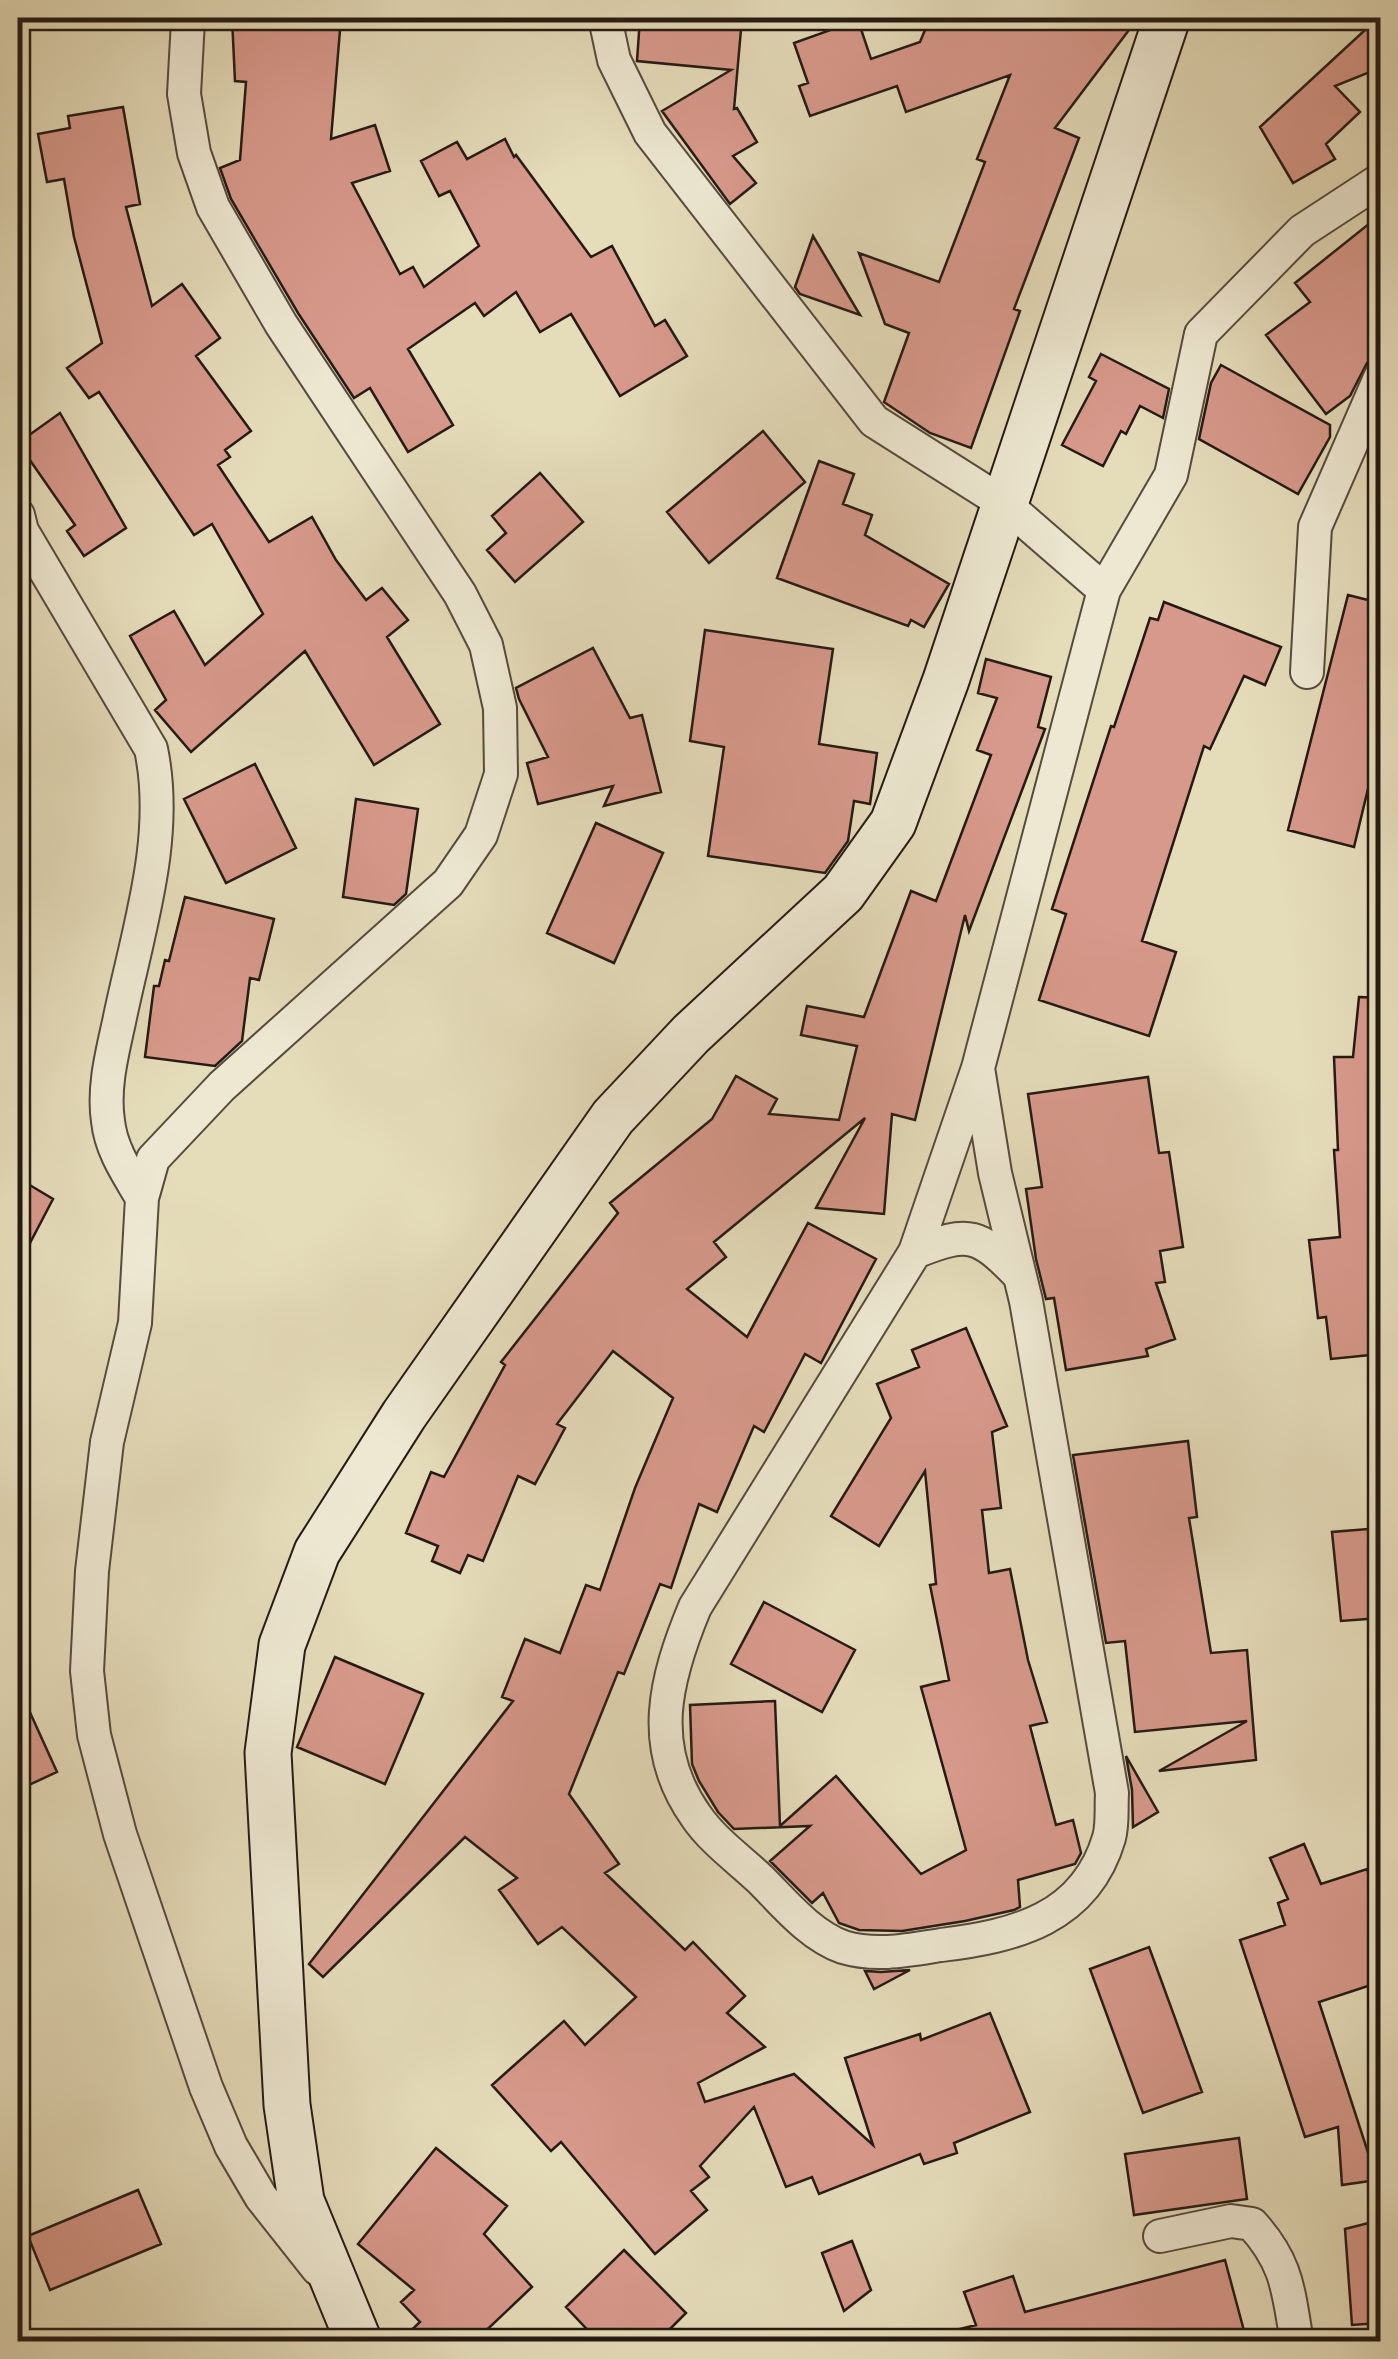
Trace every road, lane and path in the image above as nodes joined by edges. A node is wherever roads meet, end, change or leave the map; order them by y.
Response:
1 (606, 18) edge
2 (1166, 18) edge
3 (188, 20) dead end
4 (1380, 180) edge
5 (1380, 378) edge
6 (1005, 504) junction
7 (18, 515) edge
8 (1104, 590) junction
9 (1307, 672) dead end
10 (978, 1068) junction
11 (142, 1198) junction
12 (916, 1252) junction
13 (1020, 1275) junction
14 (1160, 2236) dead end
15 (339, 2296) junction
16 (359, 2342) edge
17 (1296, 2342) edge

1 - 6 street
2 - 6 main road
3 - 11 street
4 - 8 street
5 - 9 street
6 - 8 street
6 - 15 main road
7 - 11 street
8 - 10 street
10 - 12 street
10 - 13 street
11 - 15 street
12 - 13 street
12 - 13 street
14 - 17 street
15 - 16 main road

